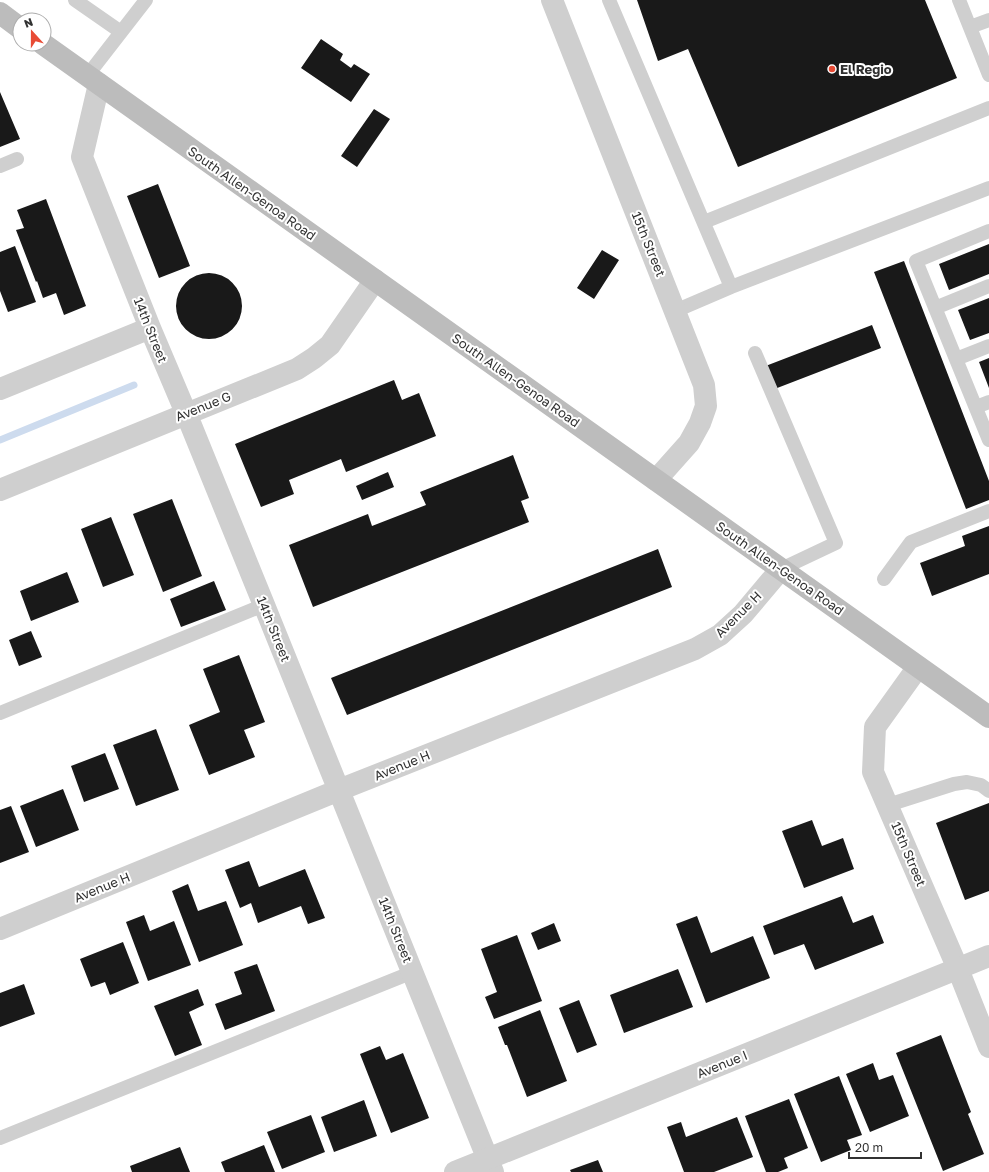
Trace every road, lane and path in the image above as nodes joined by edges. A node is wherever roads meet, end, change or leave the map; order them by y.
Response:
1 (75, 0) edge
2 (146, 0) edge
3 (552, 0) edge
4 (609, 0) edge
5 (959, 0) edge
6 (0, 13) edge
7 (989, 20) edge
8 (12, 22) edge
9 (970, 27) junction
10 (121, 32) junction
11 (52, 50) edge
12 (989, 74) edge
13 (93, 80) junction
14 (989, 108) edge
15 (17, 159) dead end
16 (0, 166) edge
17 (989, 188) edge
18 (704, 222) junction
19 (989, 231) edge
20 (375, 280) junction
21 (989, 286) edge
22 (731, 287) junction
23 (935, 308) junction
24 (675, 312) junction
25 (150, 328) junction
26 (989, 346) edge
27 (755, 353) dead end
28 (956, 360) junction
29 (0, 389) edge
30 (989, 402) edge
31 (976, 407) junction
32 (186, 413) junction
33 (989, 440) edge
34 (656, 480) junction
35 (0, 490) edge
36 (989, 512) edge
37 (781, 569) junction
38 (884, 579) dead end
39 (264, 605) junction
40 (918, 667) junction
41 (0, 713) edge
42 (989, 717) edge
43 (339, 790) junction
44 (989, 790) edge
45 (888, 805) junction
46 (0, 929) edge
47 (989, 956) edge
48 (958, 969) junction
49 (413, 972) junction
50 (989, 1047) edge
51 (0, 1138) edge
52 (491, 1165) edge
53 (455, 1172) edge

1 - 10 lane
2 - 10 lane
3 - 24 street, 15th Street
4 - 18 lane
5 - 9 lane
6 - 8 main road
7 - 9 lane
9 - 12 lane
10 - 13 lane
11 - 13 main road, South Allen-Genoa Road
13 - 20 main road, South Allen-Genoa Road
13 - 25 street, 14th Street
14 - 18 lane
15 - 16 lane
17 - 22 lane
18 - 22 lane
19 - 23 lane
20 - 32 street, Avenue G
20 - 34 main road, South Allen-Genoa Road
21 - 23 lane
22 - 24 lane
23 - 28 lane
24 - 34 street, 15th Street
25 - 29 street
25 - 32 street, 14th Street
26 - 28 lane
27 - 37 lane
28 - 31 lane
30 - 31 lane
31 - 33 lane
32 - 35 street, Avenue G
32 - 39 street, 14th Street
34 - 37 main road, South Allen-Genoa Road
36 - 38 lane
37 - 40 main road, South Allen-Genoa Road
37 - 43 street, Avenue H
39 - 41 lane
39 - 43 street, 14th Street
40 - 42 main road, South Allen-Genoa Road
40 - 45 street, 15th Street
43 - 46 street, Avenue H
43 - 49 street, 14th Street
44 - 45 lane
45 - 48 street, 15th Street
47 - 48 street, Avenue I
48 - 50 street, 15th Street
48 - 52 street, Avenue I
49 - 51 lane
49 - 52 street, 14th Street
52 - 53 street, Avenue I

